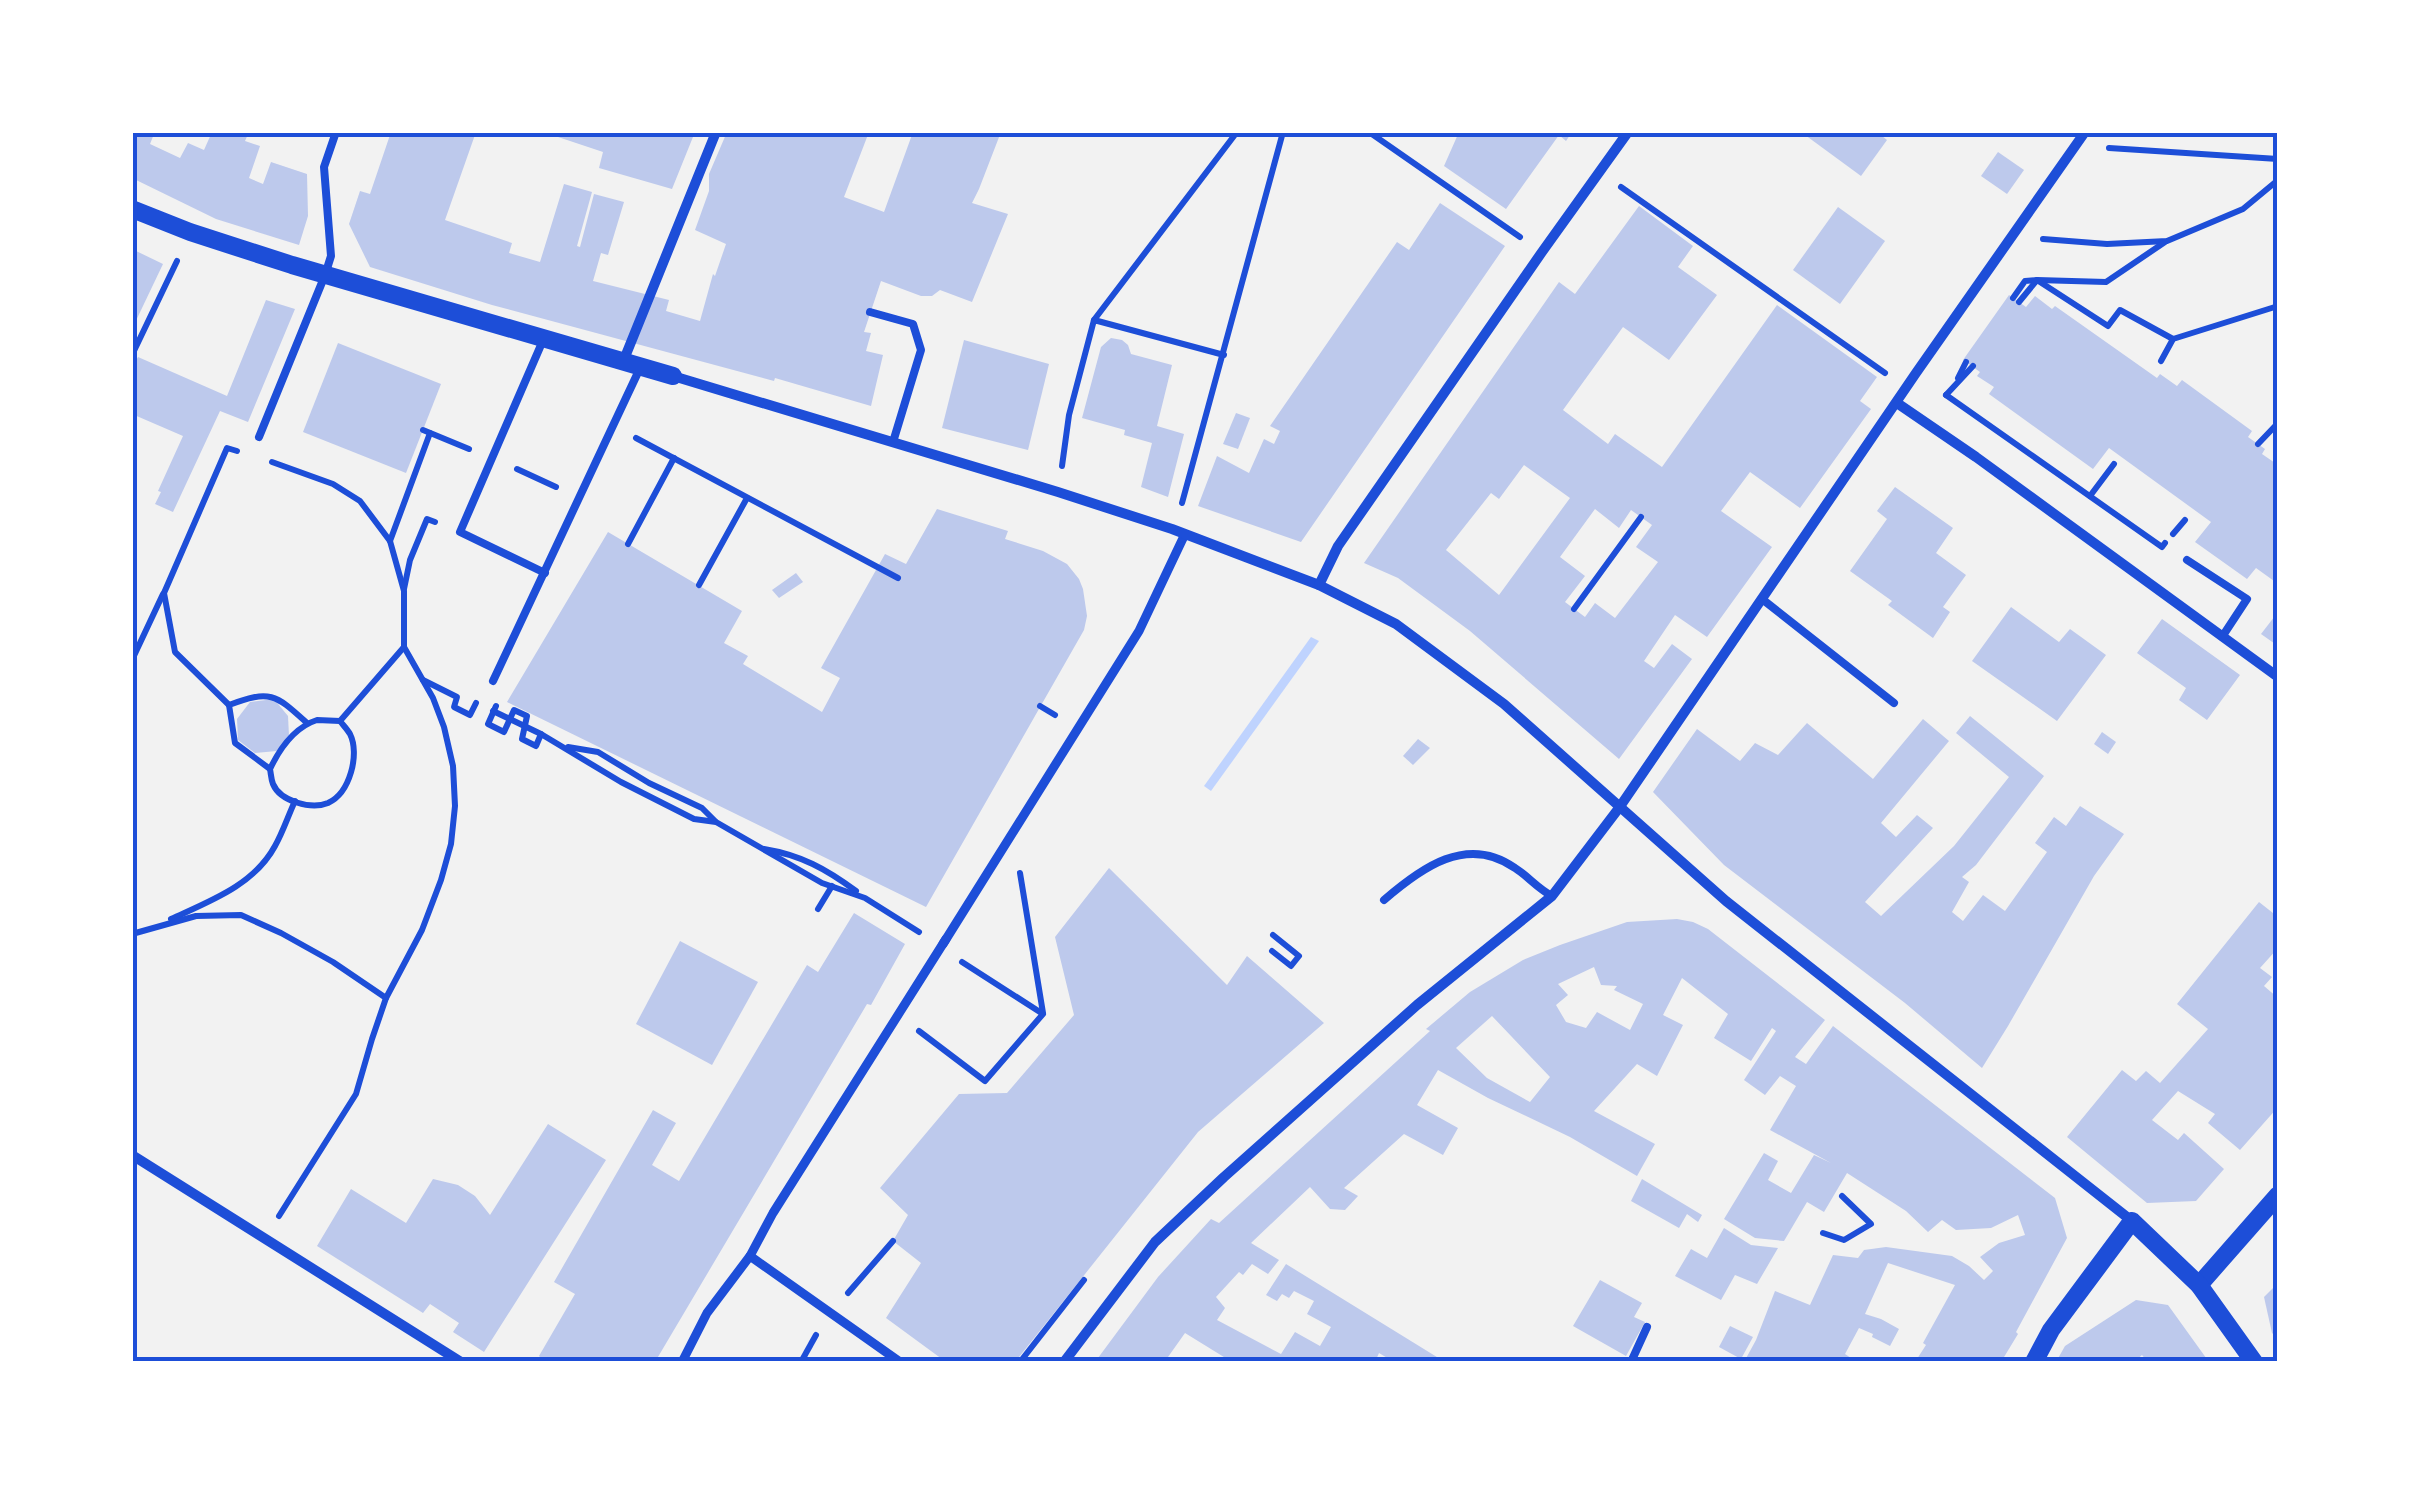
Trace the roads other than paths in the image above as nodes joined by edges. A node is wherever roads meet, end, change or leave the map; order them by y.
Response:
1 (336, 132) edge
2 (716, 132) edge
3 (1628, 132) edge
4 (2085, 132) edge
5 (132, 209) edge
6 (325, 275) junction
7 (870, 312) dead end
8 (544, 338) junction
9 (632, 364) junction
10 (674, 376) joint
11 (1896, 403) junction
12 (260, 437) road end
13 (893, 442) junction
14 (1185, 534) junction
15 (2186, 560) dead end
16 (545, 574) junction
17 (1318, 585) junction
18 (1762, 599) junction
19 (2222, 637) junction
20 (2278, 678) edge
21 (493, 681) dead end
22 (1894, 702) dead end
23 (1619, 808) junction
24 (1552, 896) junction
25 (1384, 900) dead end
26 (132, 1155) edge
27 (2278, 1195) edge
28 (2132, 1221) junction
29 (750, 1256) junction
30 (2199, 1284) junction
31 (1647, 1327) dead end
32 (462, 1362) edge
33 (682, 1362) edge
34 (900, 1362) edge
35 (1064, 1362) edge
36 (1631, 1362) edge
37 (2034, 1362) edge
38 (2254, 1362) edge

1 - 6 lane
2 - 9 street
3 - 17 street
4 - 11 street
5 - 6 street
6 - 8 street
6 - 12 lane
7 - 13 lane
8 - 9 street
8 - 16 lane
9 - 10 street
9 - 16 lane
10 - 13 street
11 - 18 street
11 - 19 street
13 - 14 street
14 - 17 street
14 - 29 street
15 - 19 lane
16 - 21 lane
17 - 23 street
18 - 22 lane
18 - 23 street
19 - 20 street
23 - 24 street
23 - 28 street
24 - 25 lane
24 - 35 street
26 - 32 street
27 - 30 street
28 - 30 street
28 - 37 street
29 - 33 street
29 - 34 street
30 - 38 street
31 - 36 lane

